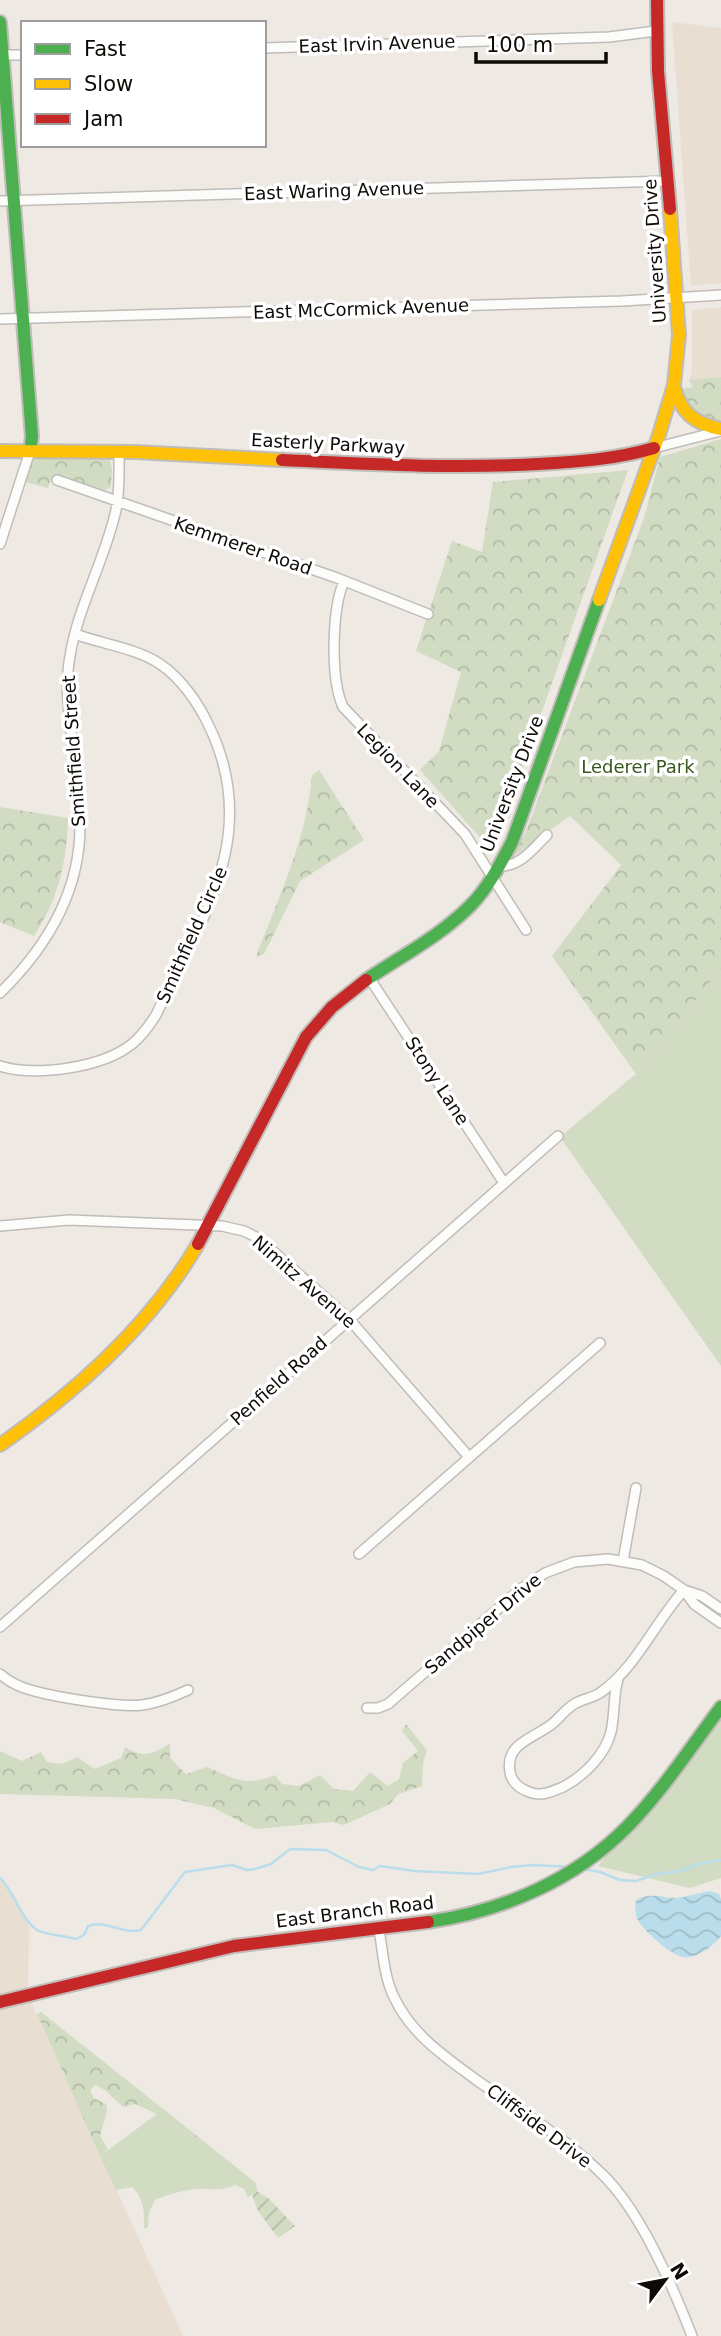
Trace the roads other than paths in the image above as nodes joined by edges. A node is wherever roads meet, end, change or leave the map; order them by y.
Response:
1 (657, 0) edge
2 (0, 22) edge
3 (656, 31) junction
4 (266, 48) edge
5 (1, 55) edge
6 (21, 55) edge
7 (667, 181) junction
8 (0, 201) edge
9 (14, 201) junction
10 (721, 295) edge
11 (678, 298) junction
12 (23, 318) junction
13 (0, 319) edge
14 (674, 385) junction
15 (721, 430) edge
16 (654, 448) junction
17 (0, 451) edge
18 (30, 451) junction
19 (119, 451) junction
20 (57, 480) dead end
21 (117, 502) junction
22 (0, 544) edge
23 (344, 581) junction
24 (428, 614) dead end
25 (75, 634) junction
26 (547, 835) dead end
27 (499, 866) junction
28 (492, 878) junction
29 (526, 930) dead end
30 (370, 979) junction
31 (0, 993) edge
32 (0, 1066) edge
33 (558, 1136) dead end
34 (504, 1183) junction
35 (0, 1226) edge
36 (209, 1226) junction
37 (349, 1319) junction
38 (600, 1343) dead end
39 (0, 1445) edge
40 (469, 1457) junction
41 (636, 1488) dead end
42 (359, 1554) dead end
43 (623, 1561) junction
44 (684, 1590) junction
45 (721, 1609) edge
46 (721, 1623) edge
47 (0, 1627) edge
48 (0, 1674) edge
49 (618, 1679) junction
50 (188, 1690) dead end
51 (587, 1699) junction
52 (613, 1702) junction
53 (721, 1707) edge
54 (367, 1708) dead end
55 (379, 1930) junction
56 (0, 2002) edge
57 (692, 2336) edge

1 - 3 main road, University Drive
2 - 5 main road
3 - 4 street, East Irvin Avenue
3 - 7 main road, University Drive
5 - 6 street
5 - 9 main road
7 - 9 street, East Waring Avenue
7 - 11 main road, University Drive
8 - 9 street, East Waring Avenue
9 - 12 main road
10 - 11 street, East McCormick Avenue
11 - 12 street, East McCormick Avenue
11 - 14 main road, University Drive
12 - 13 street, East McCormick Avenue
12 - 18 main road
14 - 15 main road
14 - 16 main road, University Drive
15 - 16 street
16 - 19 main road, Easterly Parkway
16 - 27 main road, University Drive
17 - 18 main road, Easterly Parkway
18 - 19 main road, Easterly Parkway
18 - 22 street
19 - 21 street, Smithfield Street
20 - 21 street, Kemmerer Road
21 - 23 street, Kemmerer Road
21 - 25 street, Smithfield Street
23 - 24 street, Kemmerer Road
23 - 28 street, Legion Lane
25 - 31 street, Smithfield Street
25 - 32 street, Smithfield Circle
26 - 27 street
27 - 28 main road, University Drive
28 - 29 street, Legion Lane
28 - 30 main road, University Drive
30 - 34 street, Stony Lane
30 - 36 main road, University Drive
33 - 34 street, Penfield Road
34 - 37 street, Penfield Road
35 - 36 street, Nimitz Avenue
36 - 37 street, Nimitz Avenue
36 - 39 main road, University Drive
37 - 40 street, Nimitz Avenue
37 - 47 street, Penfield Road
38 - 40 street
40 - 42 street
41 - 43 street
43 - 44 street, Sandpiper Drive
43 - 54 street, Sandpiper Drive
44 - 45 street, Sandpiper Drive
44 - 46 street, Sandpiper Drive
44 - 49 street
48 - 50 street
49 - 51 street
49 - 52 street
51 - 52 street
51 - 52 street
53 - 55 main road, East Branch Road
55 - 56 main road, East Branch Road
55 - 57 street, Cliffside Drive

